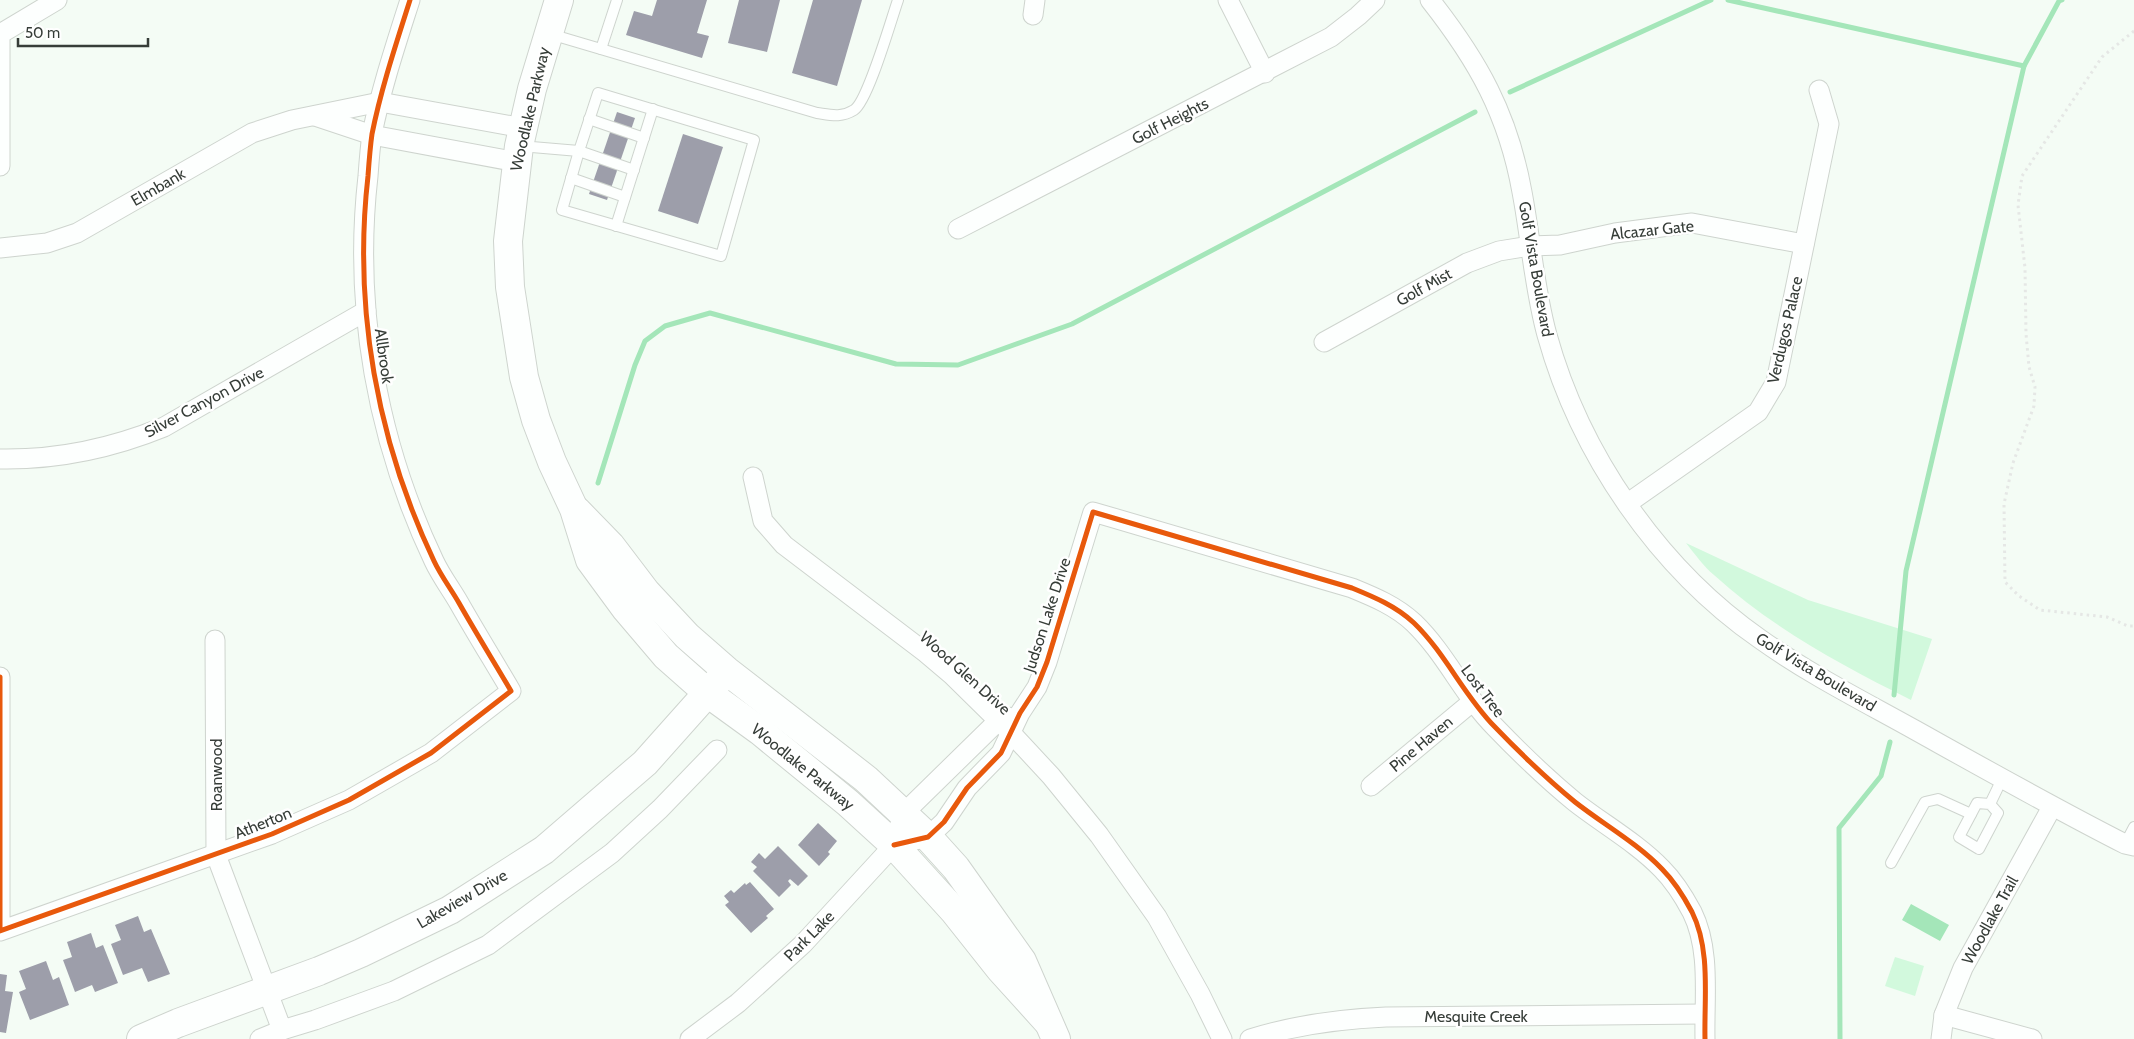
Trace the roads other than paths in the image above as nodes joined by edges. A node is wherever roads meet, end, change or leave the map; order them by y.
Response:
1 (58, 0) edge
2 (410, 0) edge
3 (559, 0) edge
4 (617, 0) edge
5 (898, 0) edge
6 (1228, 0) edge
7 (1375, 0) edge
8 (1430, 0) edge
9 (0, 34) edge
10 (548, 34) junction
11 (601, 49) junction
12 (1265, 73) junction
13 (1820, 90) dead end
14 (380, 102) junction
15 (653, 109) junction
16 (314, 116) junction
17 (590, 119) junction
18 (372, 135) junction
19 (644, 138) junction
20 (520, 145) junction
21 (579, 151) junction
22 (0, 166) edge
23 (634, 170) junction
24 (571, 178) junction
25 (626, 198) junction
26 (616, 226) junction
27 (958, 229) dead end
28 (1804, 244) junction
29 (1530, 246) junction
30 (0, 248) edge
31 (366, 311) junction
32 (1324, 342) dead end
33 (0, 459) edge
34 (753, 477) dead end
35 (1628, 503) junction
36 (574, 508) junction
37 (1093, 512) joint
38 (215, 640) dead end
39 (727, 671) junction
40 (0, 676) edge
41 (511, 691) joint
42 (709, 694) junction
43 (1472, 702) junction
44 (1005, 727) junction
45 (717, 750) dead end
46 (948, 770) junction
47 (2002, 779) junction
48 (1371, 786) dead end
49 (967, 788) junction
50 (1990, 804) junction
51 (2052, 807) junction
52 (903, 814) junction
53 (1971, 814) junction
54 (2134, 827) edge
55 (928, 837) junction
56 (894, 845) junction
57 (2130, 845) edge
58 (216, 855) junction
59 (1891, 863) dead end
60 (0, 931) edge
61 (266, 990) junction
62 (1704, 1014) junction
63 (1944, 1016) junction
64 (282, 1030) junction
65 (1052, 1030) edge
66 (141, 1039) edge
67 (260, 1039) edge
68 (690, 1039) edge
69 (1222, 1039) edge
70 (1250, 1039) edge
71 (1705, 1039) edge
72 (1941, 1039) edge
73 (2032, 1039) edge

1 - 9 street
2 - 14 street, Allbrook
3 - 10 street, Woodlake Parkway
4 - 11 lane
5 - 11 lane
6 - 12 street
7 - 12 street, Golf Heights
8 - 29 street, Golf Vista Boulevard
9 - 22 street
10 - 11 lane
10 - 20 street, Woodlake Parkway
12 - 27 street, Golf Heights
13 - 28 street, Verdugos Palace
14 - 16 street, Elmbank
14 - 18 street, Allbrook
14 - 20 street, Elmbank
15 - 17 lane
15 - 19 lane
15 - 26 lane
16 - 18 street, Elmbank
16 - 30 street, Elmbank
17 - 19 lane
17 - 21 lane
18 - 20 street, Elmbank
18 - 31 street, Allbrook
19 - 23 lane
20 - 21 lane
20 - 36 street, Woodlake Parkway
21 - 23 lane
21 - 24 lane
23 - 25 lane
24 - 25 lane
24 - 26 lane
25 - 26 lane
28 - 29 street, Alcazar Gate
28 - 35 street, Verdugos Palace
29 - 32 street, Golf Mist
29 - 35 street, Golf Vista Boulevard
31 - 33 street, Silver Canyon Drive
31 - 41 street, Allbrook
34 - 44 street, Wood Glen Drive
35 - 47 street, Golf Vista Boulevard
36 - 39 street, Woodlake Parkway
36 - 42 street, Woodlake Parkway
37 - 43 street, Lost Tree
37 - 44 street, Judson Lake Drive
38 - 58 street, Roanwood
39 - 42 street, Lakeview Drive
39 - 52 street, Woodlake Parkway
40 - 60 street
41 - 58 street, Atherton
42 - 56 street, Woodlake Parkway
42 - 61 street, Lakeview Drive
43 - 48 street, Pine Haven
43 - 62 street, Lost Tree
44 - 46 street, Judson Lake Drive
44 - 49 street, Judson Lake Drive
44 - 69 street, Wood Glen Drive
45 - 64 street
46 - 49 street
46 - 52 street, Judson Lake Drive
47 - 50 lane
47 - 51 street, Golf Vista Boulevard
49 - 55 street, Judson Lake Drive
50 - 53 lane
50 - 53 lane
51 - 57 street, Golf Vista Boulevard
51 - 63 street, Woodlake Trail
52 - 55 street, Woodlake Parkway
52 - 56 street, Park Lake
53 - 59 lane
54 - 57 lane
55 - 56 street
55 - 65 street, Woodlake Parkway
56 - 65 street, Woodlake Parkway
56 - 68 street, Park Lake
58 - 60 street, Atherton
58 - 61 street, Roanwood
61 - 64 street, Roanwood
61 - 66 street, Lakeview Drive
62 - 70 street, Mesquite Creek
62 - 71 street, Lost Tree
63 - 72 street, Woodlake Trail
63 - 73 street
64 - 67 street

